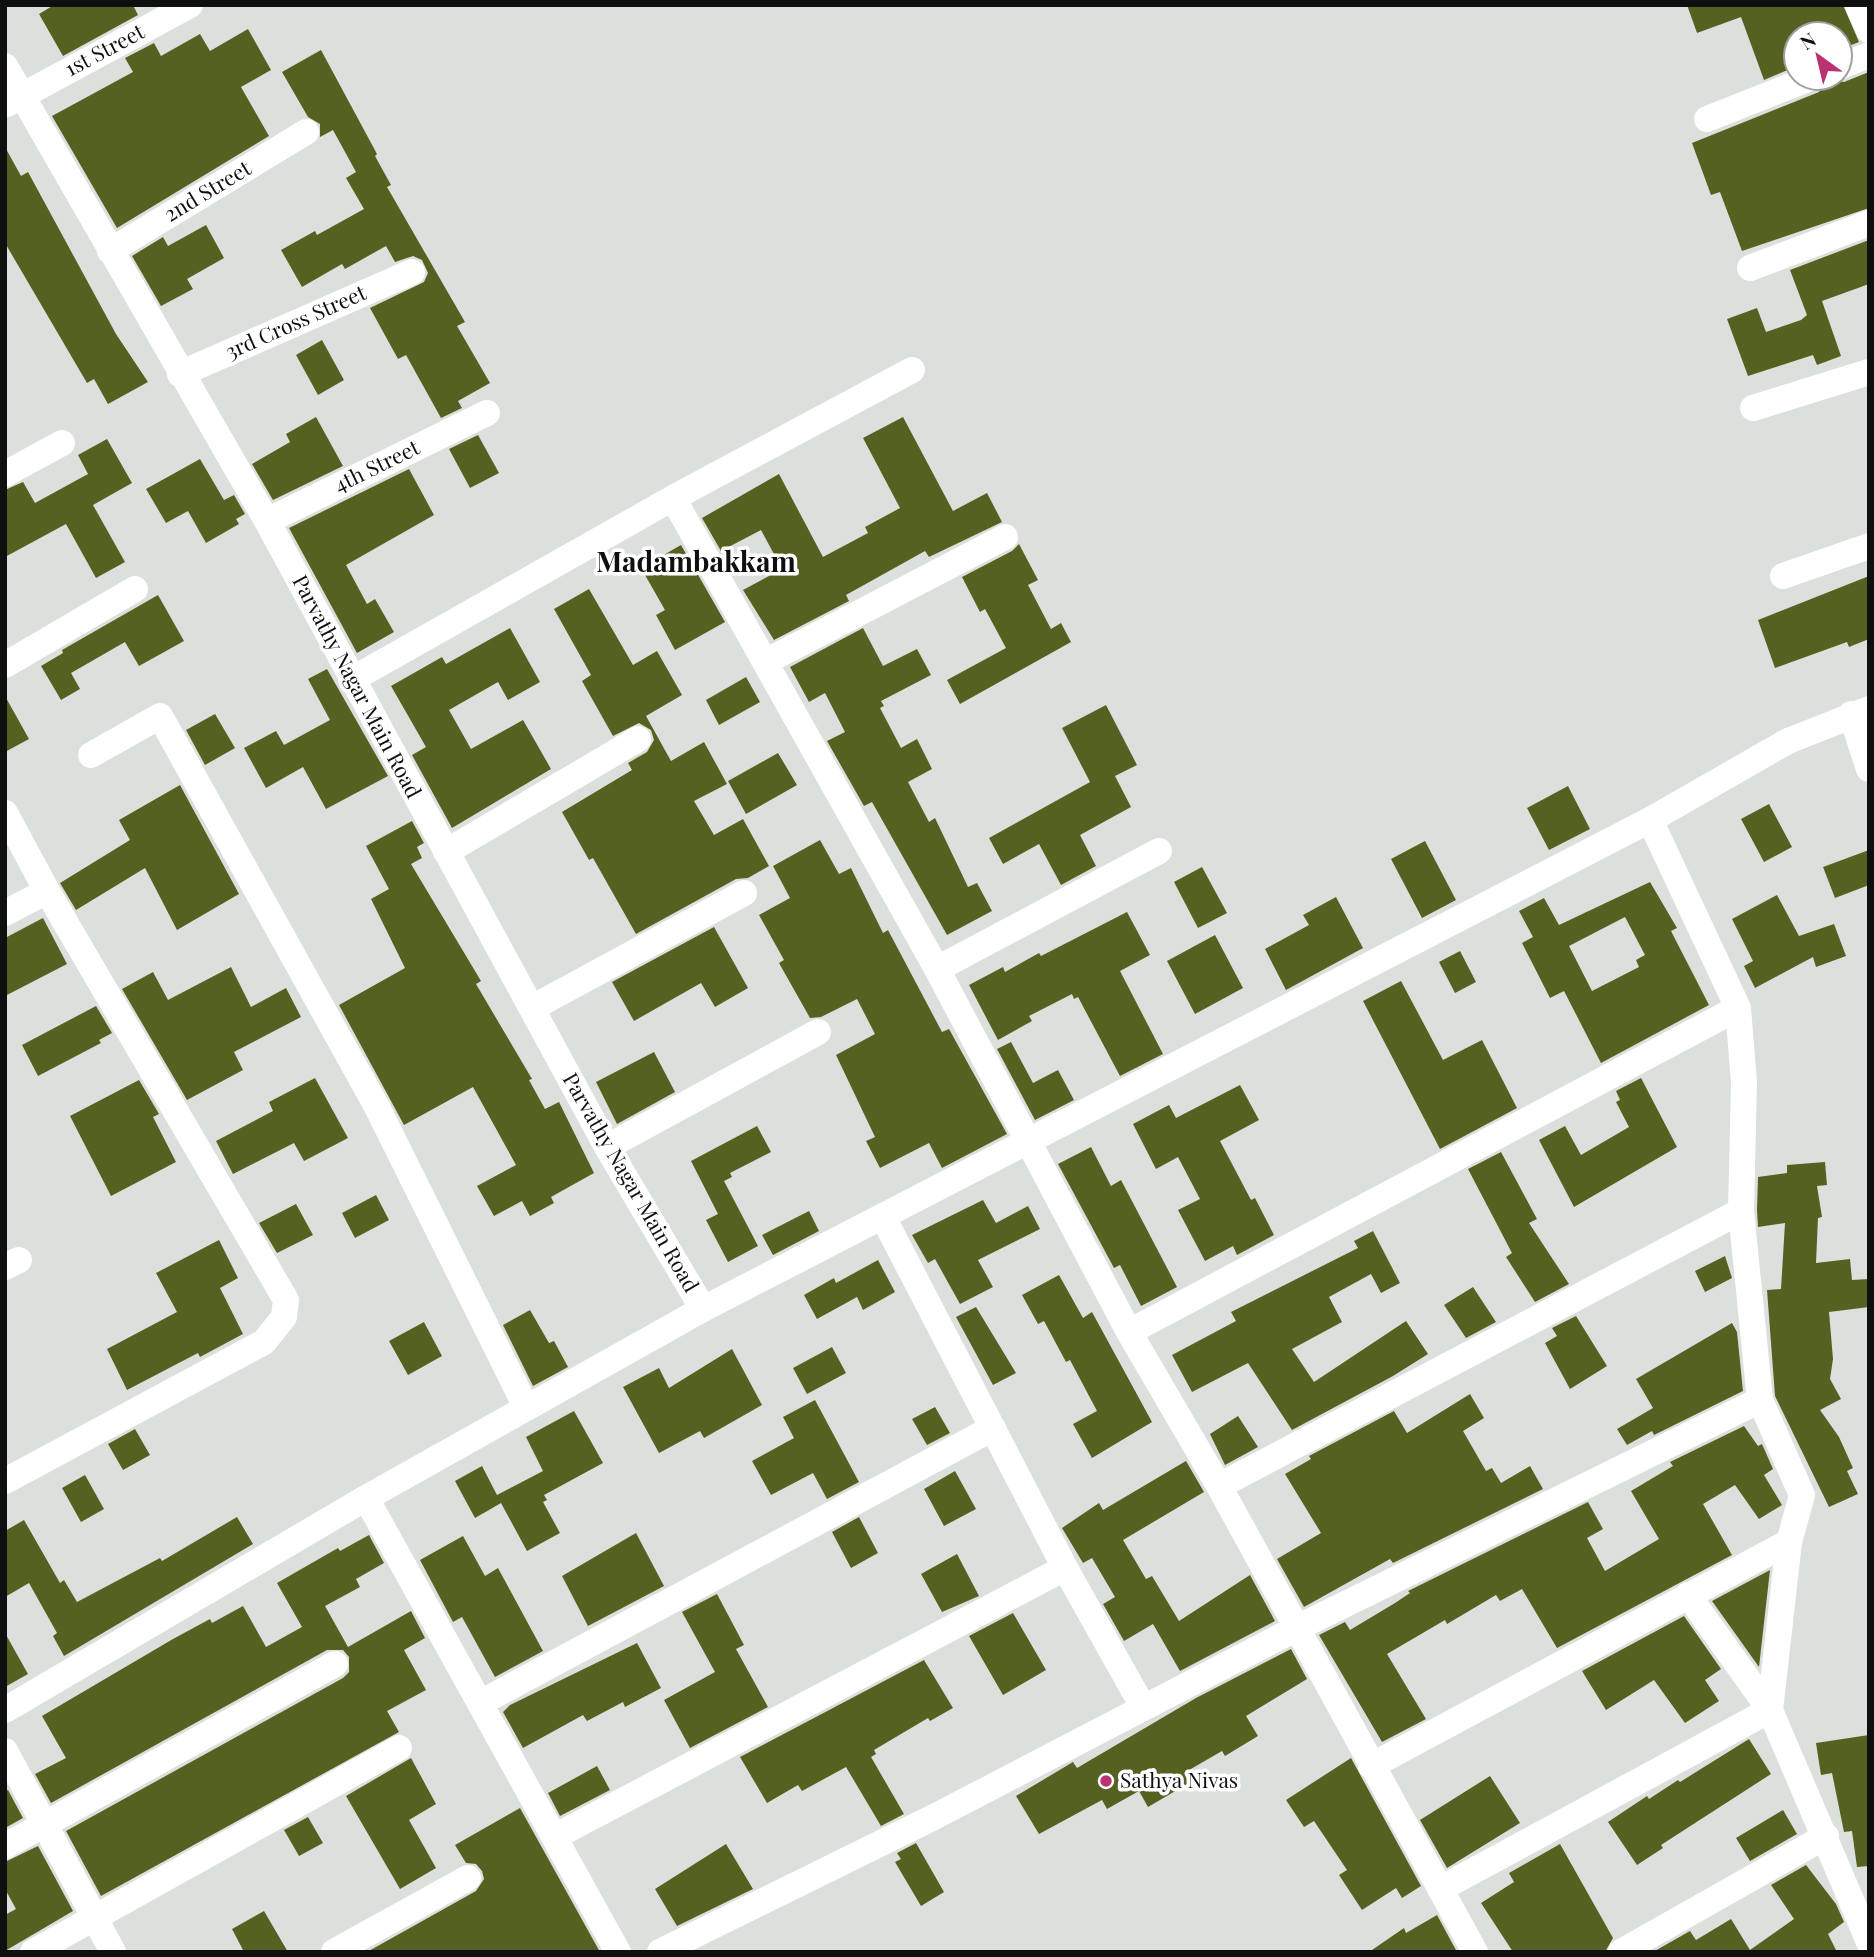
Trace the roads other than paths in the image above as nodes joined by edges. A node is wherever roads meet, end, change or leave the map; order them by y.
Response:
1 (190, 5) edge
2 (1858, 5) edge
3 (1869, 30) edge
4 (5, 66) edge
5 (1783, 89) edge
6 (13, 100) edge
7 (1707, 120) dead end
8 (306, 132) dead end
9 (1869, 223) edge
10 (110, 251) junction
11 (1750, 268) dead end
12 (412, 272) dead end
13 (912, 370) dead end
14 (1869, 372) edge
15 (180, 374) junction
16 (1753, 408) dead end
17 (486, 412) dead end
18 (62, 443) dead end
19 (5, 474) edge
20 (673, 498) junction
21 (267, 522) junction
22 (1005, 537) dead end
23 (1869, 546) edge
24 (1783, 576) dead end
25 (135, 589) dead end
26 (765, 662) junction
27 (5, 665) edge
28 (351, 680) junction
29 (1860, 712) edge
30 (638, 739) dead end
31 (91, 755) dead end
32 (1869, 769) edge
33 (5, 813) edge
34 (1650, 820) junction
35 (1159, 851) dead end
36 (446, 852) junction
37 (47, 891) junction
38 (744, 893) dead end
39 (5, 913) edge
40 (937, 969) junction
41 (532, 1008) junction
42 (1738, 1009) junction
43 (818, 1032) dead end
44 (1029, 1141) junction
45 (607, 1147) junction
46 (1741, 1211) junction
47 (883, 1217) junction
48 (703, 1309) junction
49 (1129, 1332) junction
50 (1760, 1400) junction
51 (526, 1407) junction
52 (993, 1428) junction
53 (5, 1481) edge
54 (1219, 1486) junction
55 (366, 1498) junction
56 (1789, 1542) junction
57 (1065, 1567) junction
58 (1688, 1595) junction
59 (1297, 1628) junction
60 (335, 1664) dead end
61 (480, 1703) junction
62 (1143, 1707) junction
63 (5, 1710) edge
64 (1770, 1710) junction
65 (399, 1748) dead end
66 (5, 1751) edge
67 (1371, 1766) junction
68 (43, 1825) junction
69 (554, 1836) junction
70 (1826, 1836) junction
71 (5, 1846) edge
72 (468, 1878) dead end
73 (1440, 1889) junction
74 (92, 1918) junction
75 (1869, 1941) edge
76 (33, 1952) edge
77 (113, 1952) edge
78 (334, 1952) edge
79 (618, 1952) edge
80 (660, 1952) edge
81 (1475, 1952) edge
82 (1621, 1952) edge

1 - 6 street, 1st Street
2 - 3 street
4 - 6 street, Parvathy Nagar Main Road
5 - 7 street
6 - 10 street, Parvathy Nagar Main Road
8 - 10 street, 2nd Street
9 - 11 street
10 - 15 street, Parvathy Nagar Main Road
12 - 15 street, 3rd Cross Street
13 - 20 street
14 - 16 street
15 - 21 street, Parvathy Nagar Main Road
17 - 21 street, 4th Street
18 - 19 street
20 - 26 street
20 - 28 street
21 - 28 street, Parvathy Nagar Main Road
22 - 26 street
23 - 24 street
25 - 27 street
26 - 40 street
28 - 36 street, Parvathy Nagar Main Road
29 - 32 street
29 - 34 street
30 - 36 street
31 - 51 street
33 - 37 street
34 - 42 street
34 - 44 street
35 - 40 street
36 - 41 street, Parvathy Nagar Main Road
37 - 39 street
37 - 53 street
38 - 41 street
40 - 44 street
41 - 45 street, Parvathy Nagar Main Road
42 - 46 street
42 - 49 street
43 - 45 street
44 - 47 street
44 - 49 street
45 - 48 street, Parvathy Nagar Main Road
46 - 50 street
46 - 54 street
47 - 48 street
47 - 52 street
48 - 51 street
49 - 54 street
50 - 56 street
50 - 59 street
51 - 55 street
52 - 57 street
52 - 61 street
54 - 59 street
55 - 61 street
55 - 63 street
56 - 58 street
56 - 64 street
57 - 62 street
57 - 69 street
58 - 64 street
58 - 67 street
59 - 62 street
59 - 67 street
60 - 68 street
61 - 69 street
62 - 80 street
64 - 70 street
64 - 73 street
65 - 74 street
66 - 68 street
67 - 73 street
68 - 71 street
68 - 74 street
69 - 79 street
70 - 75 street
70 - 82 street
72 - 78 street
73 - 81 street
74 - 76 street
74 - 77 street

